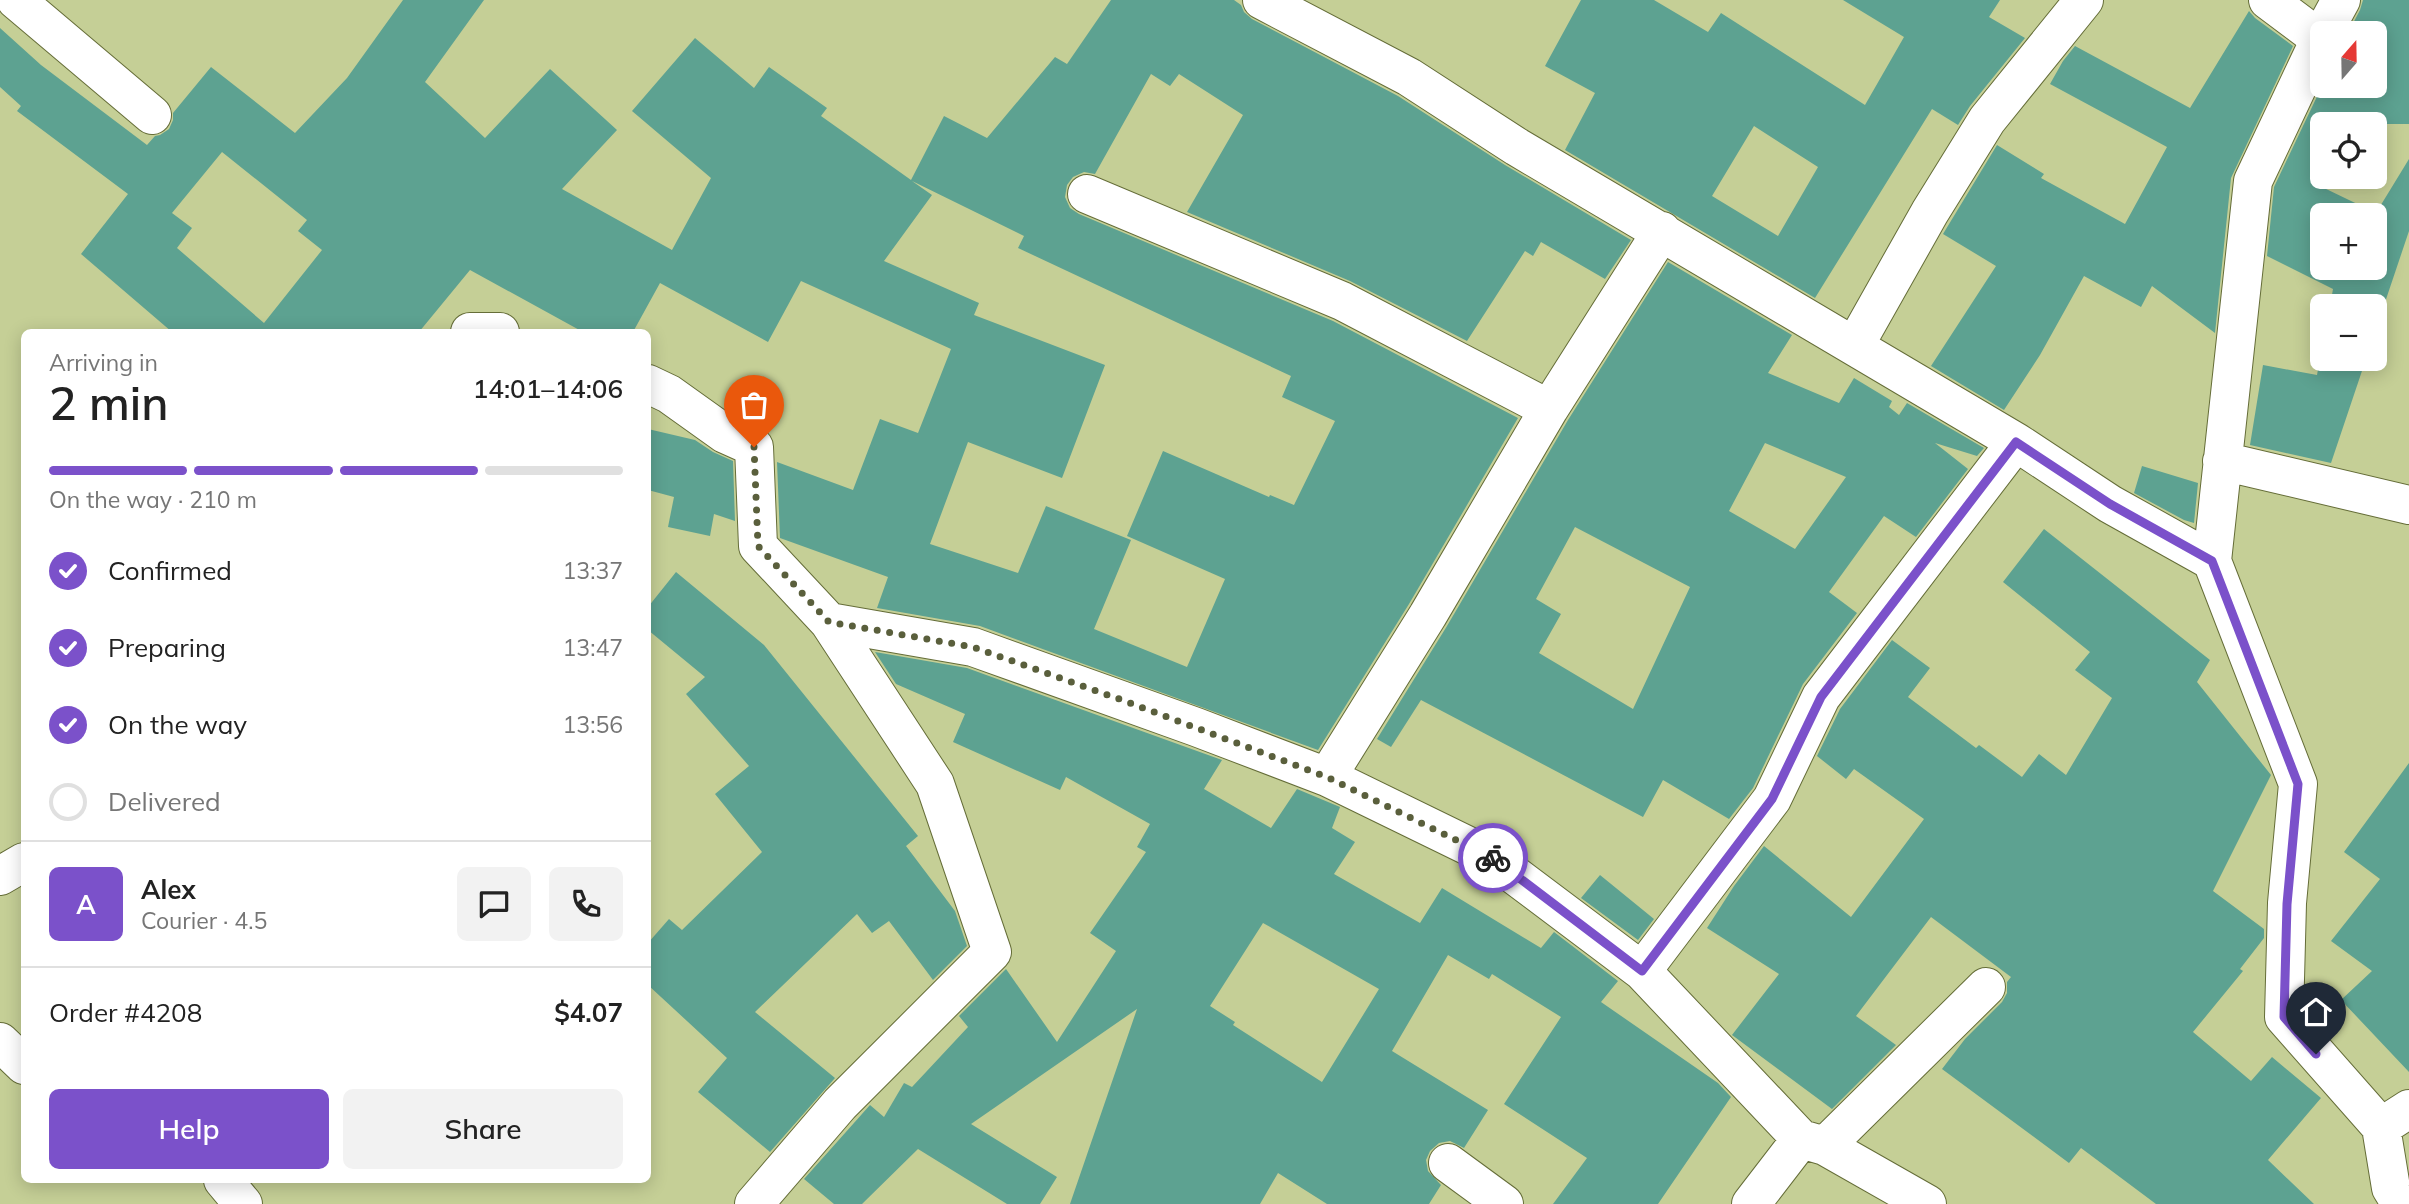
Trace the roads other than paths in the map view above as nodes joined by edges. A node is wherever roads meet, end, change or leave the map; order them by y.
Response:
1 (16, 0) edge
2 (1262, 0) edge
3 (2084, 0) edge
4 (2268, 0) edge
5 (2341, 0) edge
6 (2330, 21) edge
7 (2310, 28) edge
8 (2310, 61) edge
9 (152, 115) dead end
10 (1087, 194) dead end
11 (1662, 231) junction
12 (1855, 345) junction
13 (651, 385) edge
14 (1549, 409) junction
15 (2016, 442) junction
16 (2222, 461) junction
17 (2409, 505) edge
18 (2212, 561) junction
19 (829, 622) junction
20 (1327, 777) junction
21 (21, 864) edge
22 (0, 876) edge
23 (1642, 971) junction
24 (1986, 987) dead end
25 (0, 1042) edge
26 (21, 1062) edge
27 (2395, 1118) edge
28 (1813, 1142) junction
29 (1448, 1163) dead end
30 (226, 1183) edge
31 (243, 1204) edge
32 (754, 1204) edge
33 (1504, 1204) edge
34 (1751, 1204) edge
35 (1927, 1204) edge
36 (2401, 1204) edge

1 - 9 street
2 - 11 street
3 - 12 street
4 - 7 street
5 - 6 street
8 - 16 street
10 - 14 street
11 - 12 street
11 - 14 street
12 - 15 street
13 - 19 street
14 - 20 street
15 - 18 street
15 - 23 street
16 - 17 street
16 - 18 street
18 - 27 street
19 - 20 street
19 - 32 street
20 - 23 street
21 - 22 street
23 - 28 street
24 - 28 street
25 - 26 street
27 - 36 street
28 - 34 street
28 - 35 street
29 - 33 street
30 - 31 street

